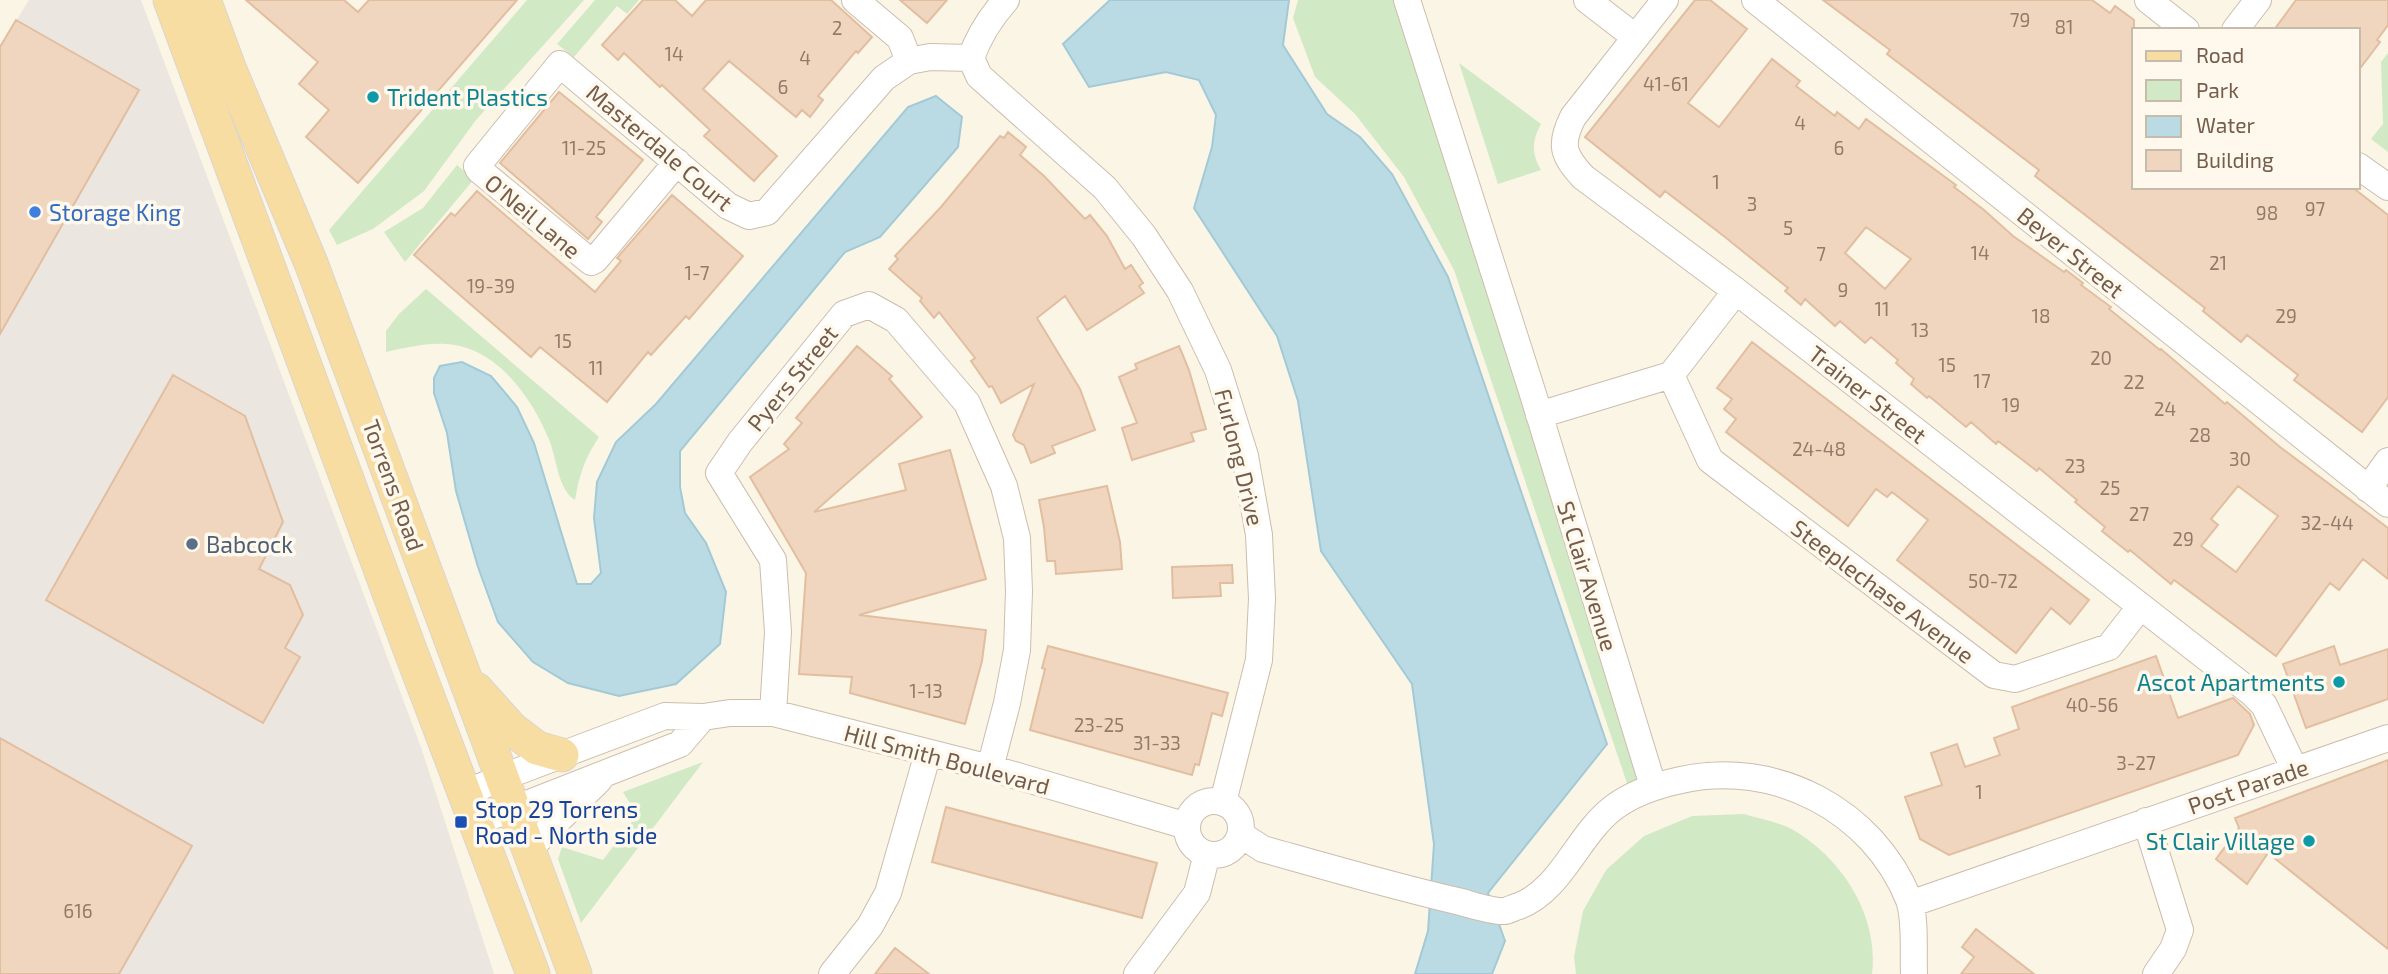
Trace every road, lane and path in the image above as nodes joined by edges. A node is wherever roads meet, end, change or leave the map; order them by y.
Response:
1 (170, 0) edge
2 (204, 0) edge
3 (855, 0) edge
4 (1006, 0) edge
5 (1408, 0) edge
6 (1587, 0) edge
7 (1665, 0) edge
8 (1755, 0) edge
9 (2148, 0) edge
10 (2258, 0) edge
11 (2183, 28) edge
12 (2237, 28) edge
13 (1635, 37) junction
14 (971, 58) junction
15 (909, 61) junction
16 (560, 64) joint
17 (677, 162) junction
18 (2360, 167) edge
19 (2388, 187) edge
20 (1736, 291) junction
21 (1671, 375) junction
22 (1539, 415) junction
23 (2388, 461) edge
24 (2378, 496) edge
25 (2140, 607) junction
26 (465, 677) junction
27 (773, 713) junction
28 (703, 718) junction
29 (2388, 738) edge
30 (928, 753) junction
31 (562, 755) junction
32 (990, 768) junction
33 (2295, 770) junction
34 (605, 773) junction
35 (503, 778) junction
36 (1653, 786) junction
37 (1223, 802) junction
38 (471, 807) junction
39 (514, 808) junction
40 (2146, 821) junction
41 (1187, 826) junction
42 (1241, 835) junction
43 (529, 849) junction
44 (1207, 854) junction
45 (1910, 904) junction
46 (533, 974) edge
47 (575, 974) edge
48 (832, 974) edge
49 (1137, 974) edge
50 (1914, 974) edge
51 (2156, 974) edge

1 - 38 main road, Torrens Road
2 - 26 main road, Torrens Road
3 - 15 street
4 - 14 street
5 - 22 street, St Clair Avenue
6 - 13 street
7 - 13 street, Trainer Street
8 - 24 street, Beyer Street
9 - 11 street
10 - 12 street
13 - 20 street, Trainer Street
14 - 15 street
14 - 37 street, Furlong Drive
15 - 17 street, Masterdale Court
16 - 17 street, Masterdale Court
16 - 17 street, O'Neil Lane
18 - 19 street
20 - 21 street
20 - 25 street, Trainer Street
21 - 22 street
21 - 25 street, Steeplechase Avenue
22 - 36 street, St Clair Avenue
23 - 24 street
25 - 33 street, Trainer Street
26 - 31 main road
26 - 35 main road, Torrens Road
27 - 28 street, Hill Smith Boulevard
27 - 30 street, Hill Smith Boulevard
27 - 32 street, Pyers Street
28 - 31 street, Hill Smith Boulevard
28 - 34 street
29 - 33 street, Post Parade
30 - 32 street, Hill Smith Boulevard
30 - 48 street
31 - 35 street, Hill Smith Boulevard
32 - 41 street, Hill Smith Boulevard
33 - 40 street, Post Parade
34 - 39 street
34 - 43 street
35 - 38 street, Hill Smith Boulevard
35 - 39 main road, Torrens Road
36 - 42 street
36 - 45 street
37 - 41 street
37 - 42 street
38 - 39 street
38 - 46 main road, Torrens Road
39 - 43 main road, Torrens Road
40 - 45 street, Post Parade
40 - 51 street
41 - 44 street
42 - 44 street
43 - 47 main road, Torrens Road
44 - 49 street
45 - 50 street

